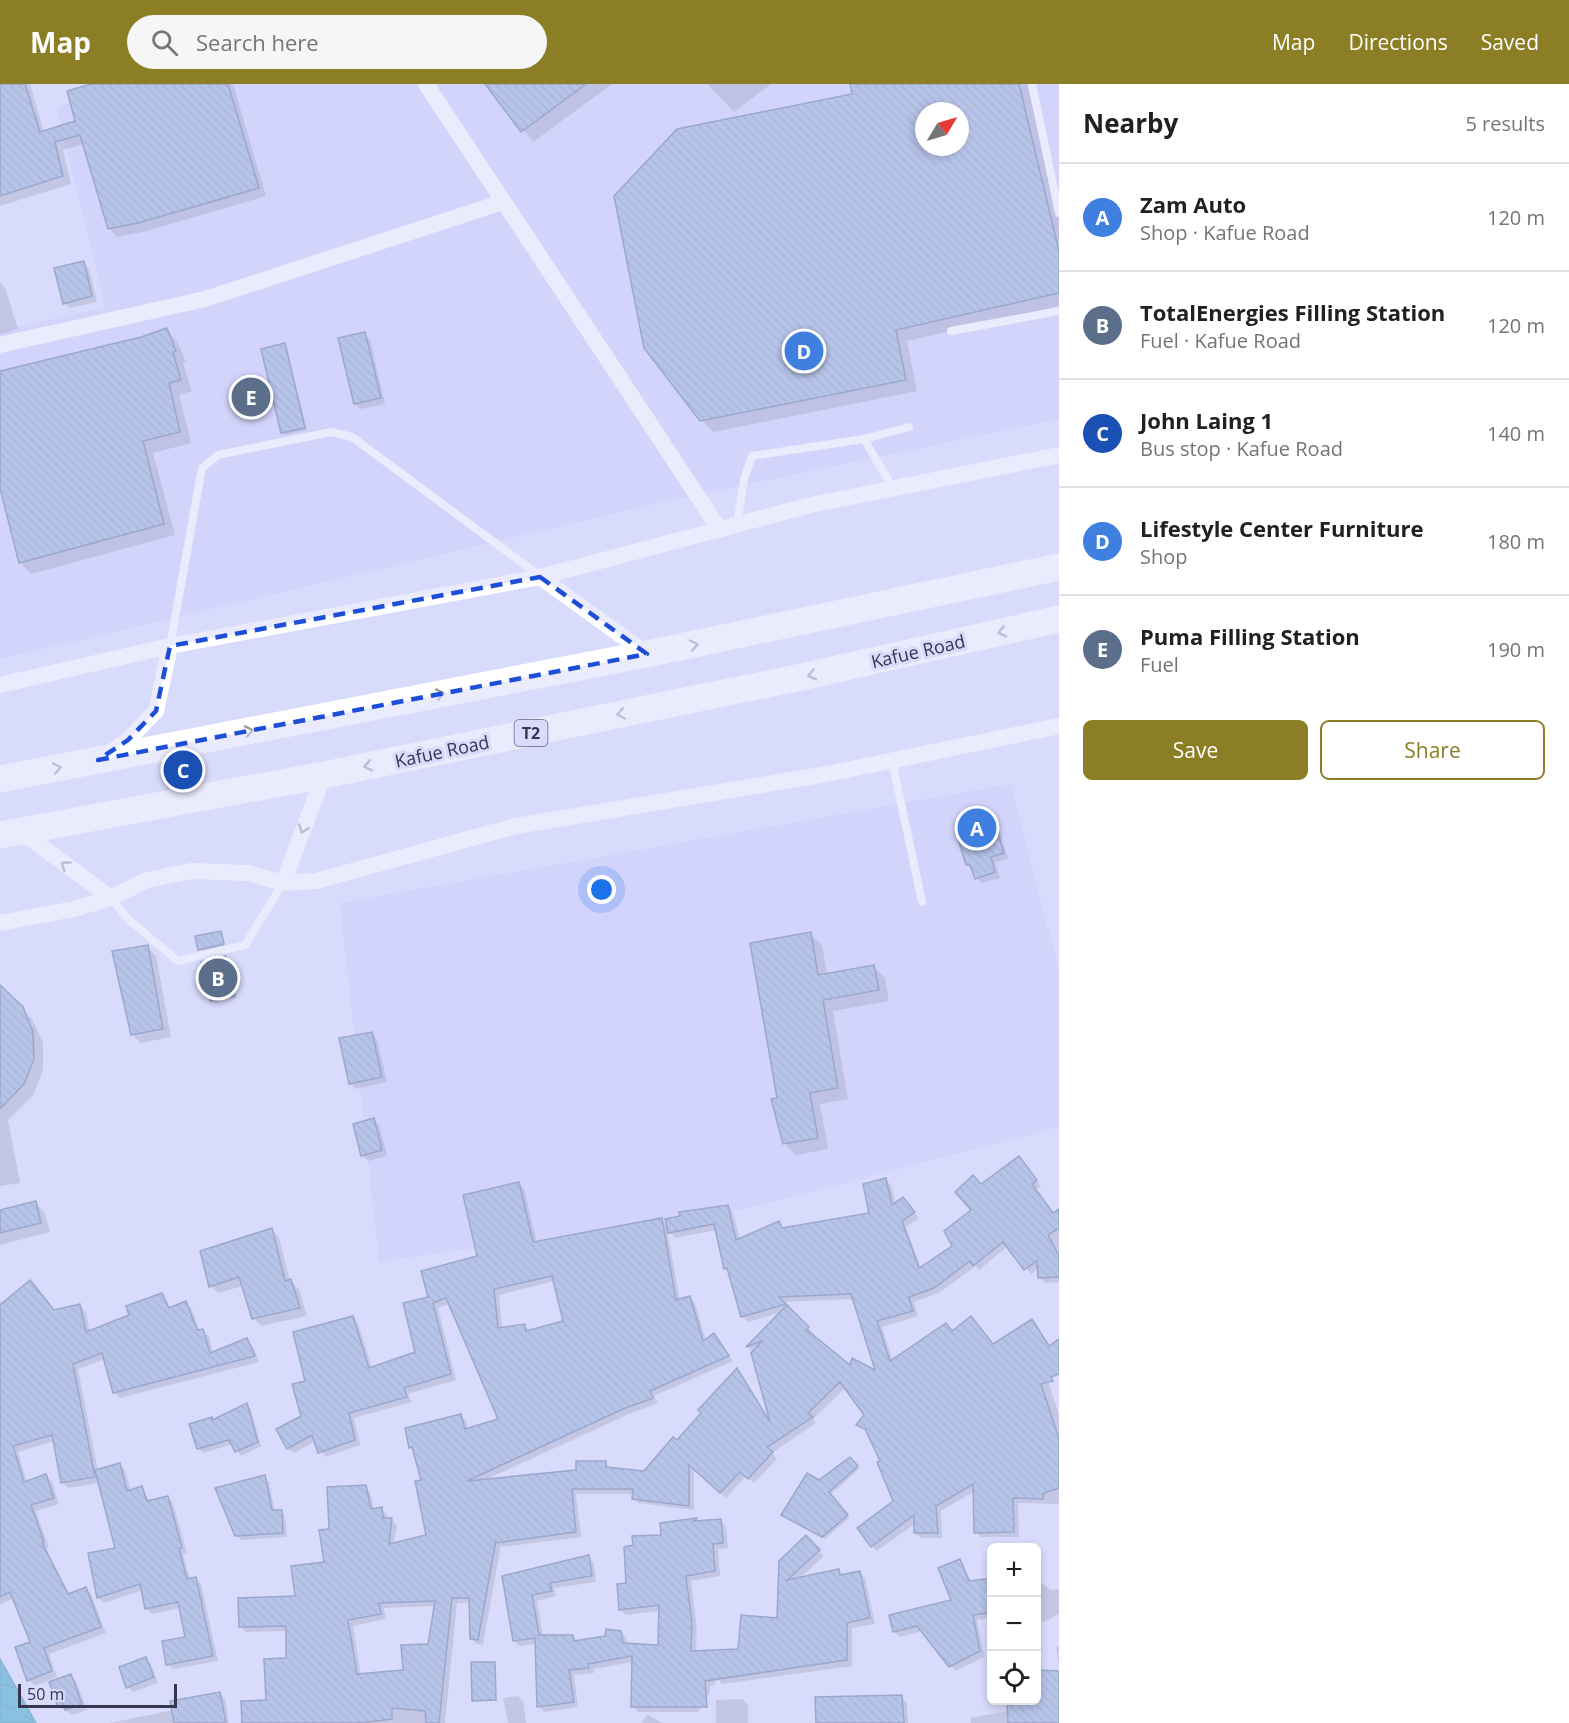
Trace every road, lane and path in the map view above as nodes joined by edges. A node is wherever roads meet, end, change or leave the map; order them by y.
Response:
1 (426, 84) edge
2 (1032, 84) edge
3 (503, 202) junction
4 (1059, 213) edge
5 (1059, 311) edge
6 (951, 331) dead end
7 (0, 345) edge
8 (909, 427) dead end
9 (864, 439) junction
10 (1059, 455) edge
11 (893, 488) junction
12 (737, 526) junction
13 (720, 530) junction
14 (1059, 567) edge
15 (540, 577) junction
16 (1059, 619) edge
17 (170, 646) junction
18 (648, 654) junction
19 (0, 685) edge
20 (1059, 726) edge
21 (98, 760) junction
22 (892, 760) junction
23 (324, 775) junction
24 (0, 779) edge
25 (10, 833) edge
26 (283, 883) junction
27 (111, 898) junction
28 (922, 902) dead end
29 (0, 923) edge

1 - 3 street
2 - 4 lane
3 - 7 street
3 - 13 street
5 - 6 lane
8 - 9 lane
9 - 11 lane
9 - 12 lane
10 - 11 street
11 - 12 street
12 - 13 street
13 - 15 street
18 -> 14 main road
15 - 17 street
15 - 17 lane
15 - 18 street
16 -> 23 main road, Kafue Road / T2
17 - 19 street
17 - 21 street
21 -> 18 main road
20 - 22 street
24 -> 21 main road
22 - 26 street
22 - 28 lane
23 - 25 main road, Kafue Road / T2
23 -> 26 street
27 -> 25 street
26 - 27 street
26 - 27 lane
27 - 29 street

